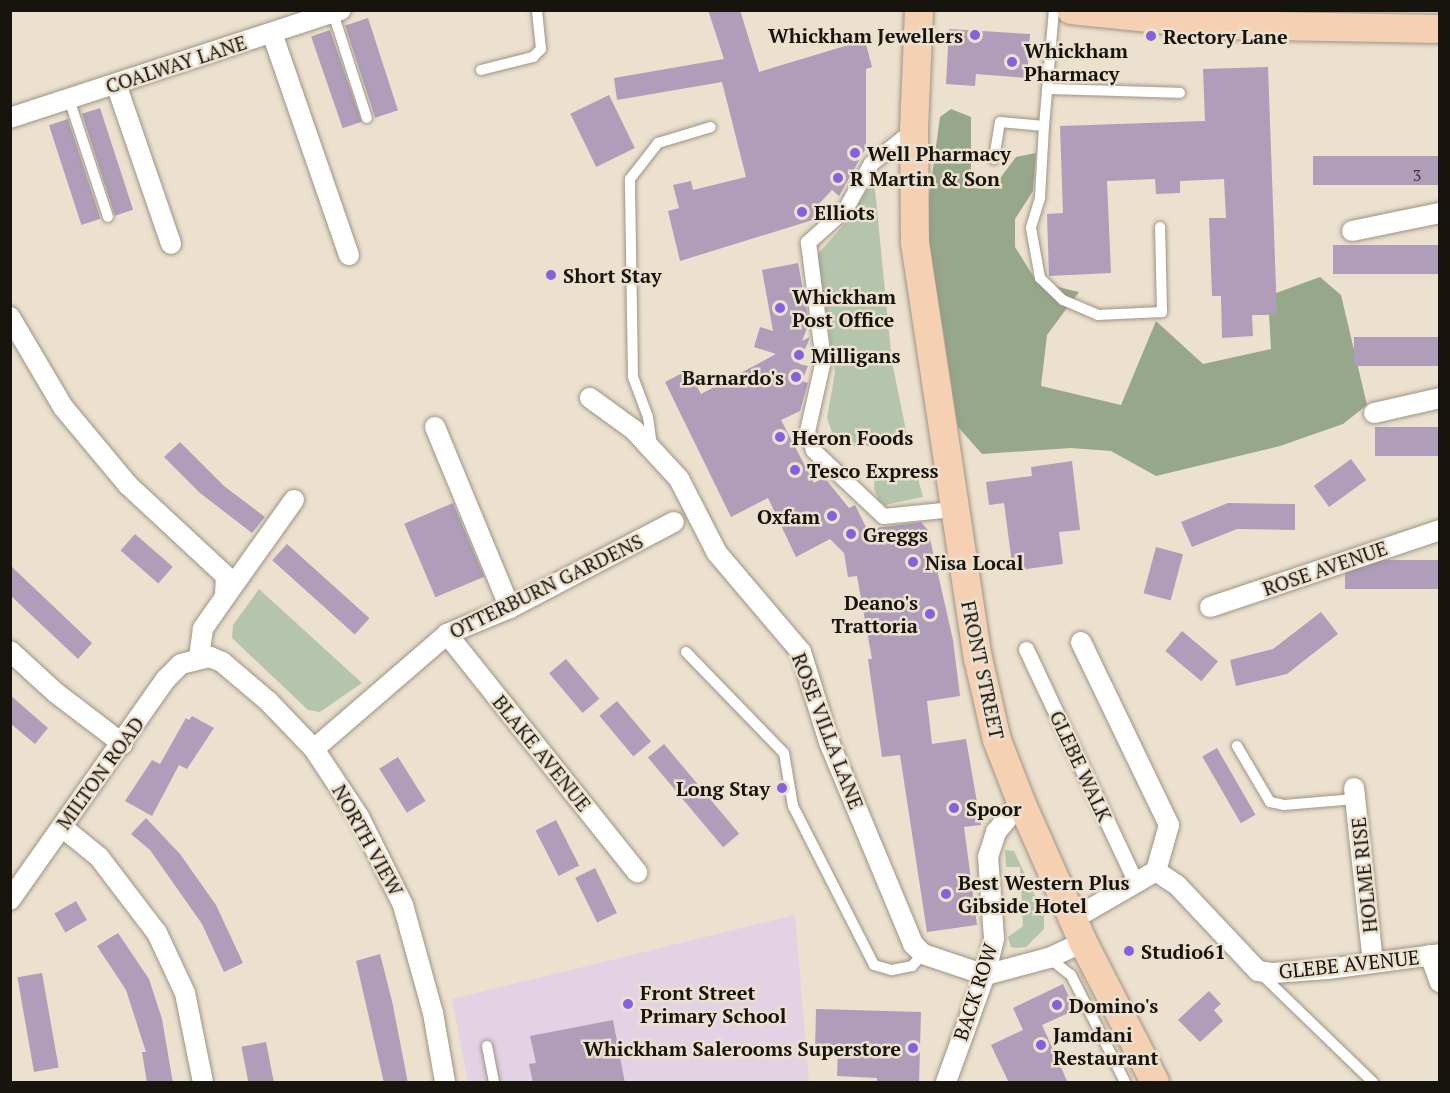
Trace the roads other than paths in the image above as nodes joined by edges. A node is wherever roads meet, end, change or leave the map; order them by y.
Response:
1 (537, 10) edge
2 (919, 10) edge
3 (1054, 10) edge
4 (1071, 10) edge
5 (337, 12) edge
6 (1440, 29) edge
7 (272, 33) junction
8 (481, 70) dead end
9 (116, 84) junction
10 (1047, 89) junction
11 (1179, 93) dead end
12 (69, 99) junction
13 (10, 118) edge
14 (367, 118) dead end
15 (1044, 126) junction
16 (711, 127) dead end
17 (914, 129) junction
18 (994, 159) dead end
19 (1440, 213) edge
20 (108, 217) dead end
21 (1160, 227) dead end
22 (1352, 231) dead end
23 (171, 244) dead end
24 (349, 255) dead end
25 (10, 317) edge
26 (590, 398) dead end
27 (1440, 398) edge
28 (1374, 413) dead end
29 (435, 427) dead end
30 (652, 450) junction
31 (294, 500) dead end
32 (953, 509) junction
33 (674, 522) dead end
34 (1440, 530) edge
35 (225, 597) junction
36 (1210, 607) dead end
37 (510, 608) junction
38 (447, 634) junction
39 (1081, 642) dead end
40 (1026, 649) dead end
41 (10, 651) edge
42 (686, 652) dead end
43 (199, 657) junction
44 (123, 744) junction
45 (1237, 746) dead end
46 (314, 749) junction
47 (1355, 793) joint
48 (1021, 802) junction
49 (62, 827) junction
50 (1156, 871) junction
51 (637, 872) dead end
52 (1136, 883) junction
53 (10, 900) edge
54 (1078, 930) junction
55 (923, 954) junction
56 (1435, 955) edge
57 (1049, 958) junction
58 (1373, 962) junction
59 (1258, 971) junction
60 (985, 975) junction
61 (1440, 982) edge
62 (487, 1046) dead end
63 (203, 1083) edge
64 (445, 1083) edge
65 (494, 1083) edge
66 (946, 1083) edge
67 (1125, 1083) edge
68 (1155, 1083) edge
69 (1372, 1083) edge

1 - 8 lane
2 - 17 main road, FRONT STREET
3 - 10 lane
4 - 6 main road
5 - 7 street, COALWAY LANE
5 - 14 lane
7 - 9 street, COALWAY LANE
7 - 24 street
9 - 12 street, COALWAY LANE
9 - 23 street
10 - 11 lane
10 - 15 lane
12 - 13 street, COALWAY LANE
12 - 20 lane
15 - 18 lane
15 - 21 lane
16 - 30 lane
17 - 32 main road, FRONT STREET
17 - 32 street
19 - 22 street
25 - 35 street
26 - 30 street, ROSE VILLA LANE
27 - 28 street
29 - 37 street
30 - 55 street, ROSE VILLA LANE
31 - 35 street
32 - 48 main road, FRONT STREET
33 - 37 street, OTTERBURN GARDENS
34 - 36 street, ROSE AVENUE
35 - 43 street
37 - 38 street, OTTERBURN GARDENS
38 - 46 street, OTTERBURN GARDENS
38 - 51 street, BLAKE AVENUE
39 - 50 street
40 - 52 street, GLEBE WALK
41 - 44 street
42 - 55 lane
43 - 44 street, MILTON ROAD
43 - 46 street, NORTH VIEW
44 - 49 street, MILTON ROAD
45 - 47 lane
46 - 64 street, NORTH VIEW
47 - 58 street, HOLME RISE
48 - 54 main road, FRONT STREET
48 - 60 street, BACK ROW
49 - 53 street, MILTON ROAD
49 - 63 street
50 - 52 street
50 - 59 street, GLEBE AVENUE
52 - 54 street
54 - 57 street
54 - 68 main road, FRONT STREET
55 - 60 street
56 - 58 street, GLEBE AVENUE
56 - 61 street
57 - 60 street
57 - 67 lane
58 - 59 street, GLEBE AVENUE
59 - 69 lane
60 - 66 street, BACK ROW
62 - 65 lane

